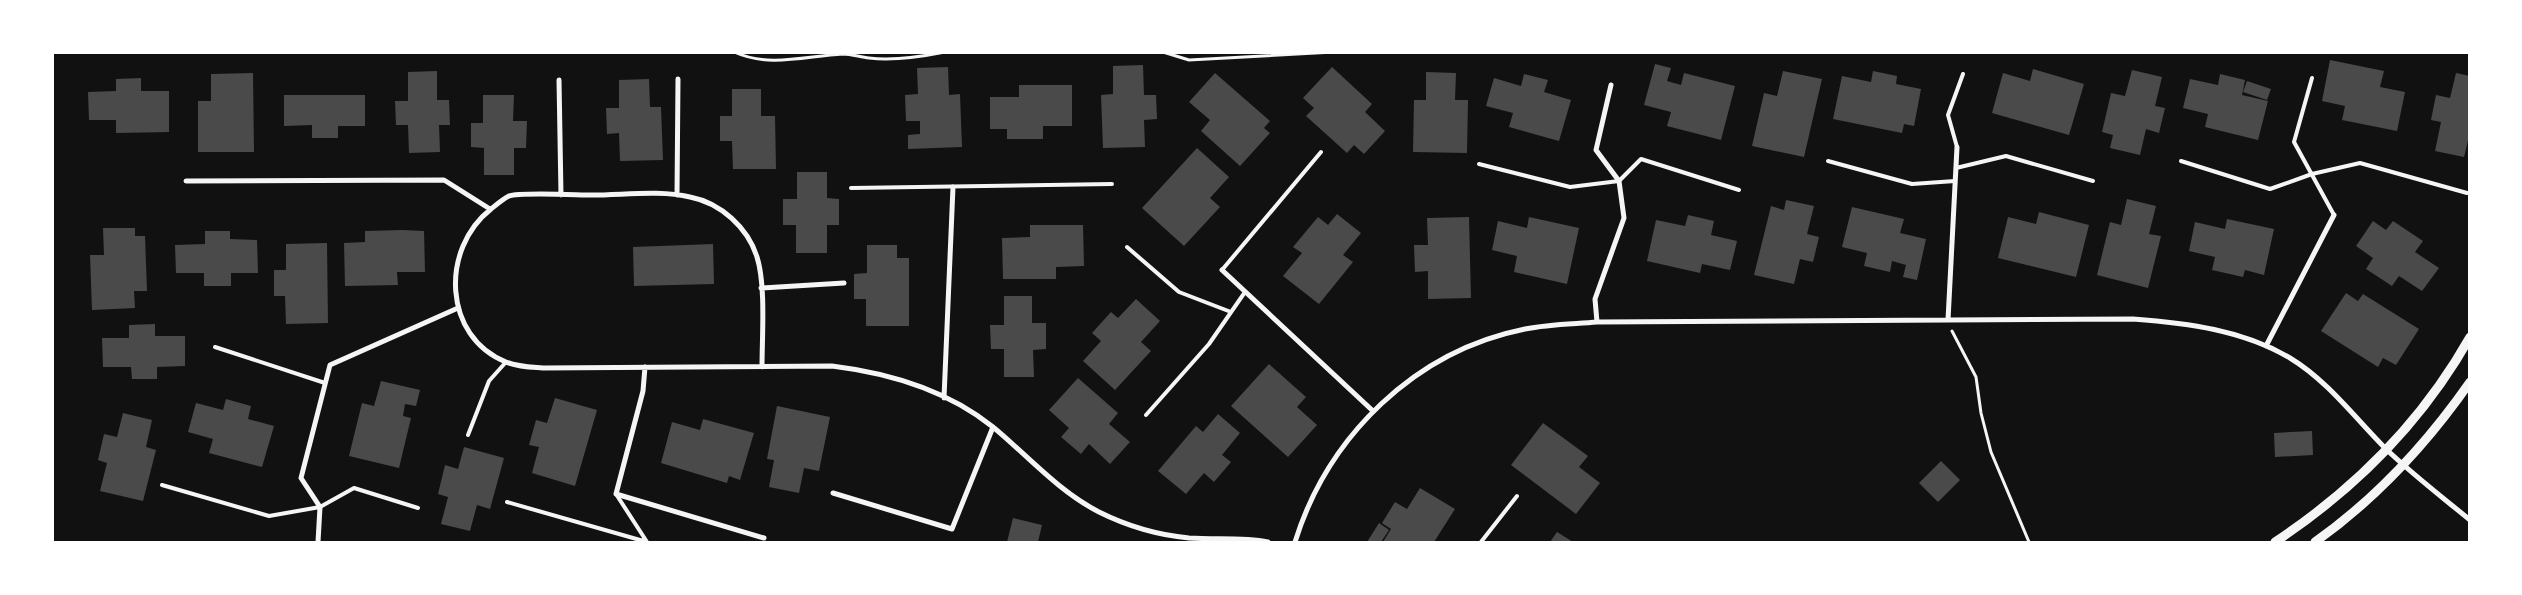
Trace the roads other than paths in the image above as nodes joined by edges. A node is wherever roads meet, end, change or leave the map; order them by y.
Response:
1 (1963, 74) dead end
2 (2312, 78) dead end
3 (678, 79) dead end
4 (559, 80) dead end
5 (1611, 85) dead end
6 (1957, 147) joint
7 (1321, 152) dead end
8 (1828, 161) dead end
9 (2181, 161) dead end
10 (1479, 164) dead end
11 (1956, 168) junction
12 (2312, 174) junction
13 (186, 181) dead end
14 (1619, 181) junction
15 (1955, 181) junction
16 (2093, 181) dead end
17 (1112, 184) dead end
18 (953, 187) junction
19 (851, 188) dead end
20 (1738, 190) dead end
21 (2467, 193) dead end
22 (562, 195) junction
23 (677, 195) junction
24 (490, 209) junction
25 (2334, 215) joint
26 (1127, 247) dead end
27 (1222, 270) joint
28 (844, 282) dead end
29 (761, 288) junction
30 (1245, 292) junction
31 (458, 308) junction
32 (1231, 312) junction
33 (1948, 320) junction
34 (1597, 322) junction
35 (2470, 337) edge
36 (2266, 346) junction
37 (215, 347) dead end
38 (506, 362) junction
39 (645, 367) junction
40 (762, 367) junction
41 (2470, 382) edge
42 (325, 383) junction
43 (944, 398) junction
44 (1373, 411) junction
45 (1146, 415) dead end
46 (993, 427) junction
47 (468, 435) dead end
48 (2388, 450) junction
49 (2405, 465) junction
50 (162, 485) dead end
51 (833, 493) dead end
52 (616, 494) junction
53 (1517, 496) dead end
54 (508, 502) dead end
55 (320, 508) junction
56 (418, 508) dead end
57 (2470, 520) edge
58 (764, 538) dead end
59 (318, 542) edge
60 (647, 542) edge
61 (1268, 542) edge
62 (1295, 542) edge
63 (1481, 542) edge
64 (2278, 542) edge
65 (2315, 542) edge

1 - 6 lane
2 - 12 lane
3 - 23 street
4 - 22 street
5 - 14 street
6 - 11 street
7 - 27 lane
8 - 15 lane
9 - 12 lane
10 - 14 lane
11 - 15 street
11 - 16 lane
12 - 21 lane
12 - 25 lane
13 - 24 street
14 - 20 lane
14 - 34 street
15 - 33 street
17 - 18 lane
18 - 19 lane
18 - 43 street
22 - 23 street
22 - 24 street
23 - 29 street
24 - 31 street
25 - 36 street
26 - 32 lane
27 - 30 street
28 - 29 street
29 - 40 street
30 - 32 lane
30 - 44 street
31 - 38 street
31 - 42 street
32 - 45 lane
33 - 34 street
33 - 36 street
34 - 44 street
35 - 48 street
36 - 48 street
37 - 42 lane
38 - 39 street
38 - 47 lane
39 - 40 street
39 - 52 street
40 - 43 street
41 - 49 street
42 - 55 street
43 - 46 street
44 - 62 street
46 - 51 street
46 - 61 street
48 - 49 street
48 - 64 street
49 - 57 street
49 - 65 street
50 - 55 lane
52 - 58 street
52 - 60 lane
53 - 63 lane
54 - 60 lane
55 - 56 lane
55 - 59 street

